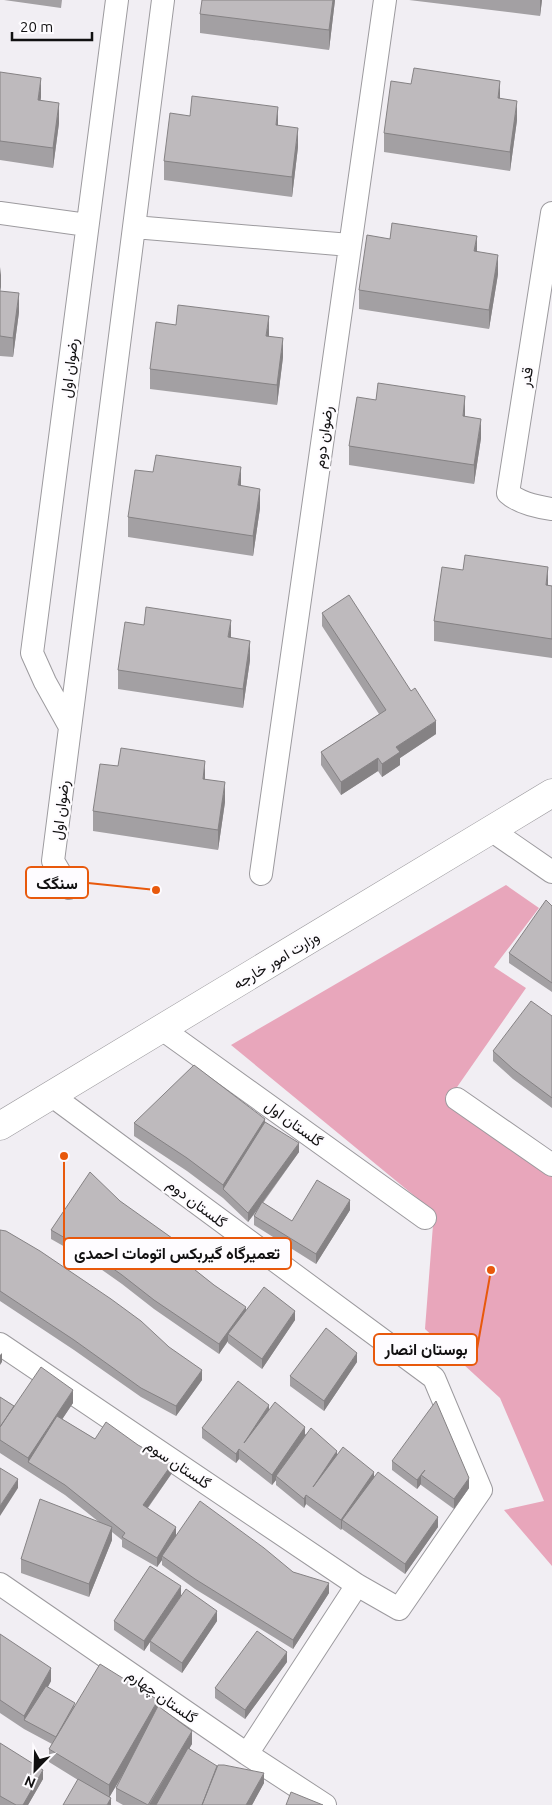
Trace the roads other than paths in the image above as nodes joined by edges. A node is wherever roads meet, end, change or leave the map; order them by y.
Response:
1 (117, 0) edge
2 (163, 0) edge
3 (385, 0) edge
4 (0, 213) edge
5 (552, 213) edge
6 (88, 225) junction
7 (134, 226) junction
8 (350, 245) junction
9 (552, 510) edge
10 (70, 727) junction
11 (552, 793) edge
12 (491, 830) junction
13 (552, 872) edge
14 (261, 874) dead end
15 (69, 888) dead end
16 (162, 1029) junction
17 (51, 1095) junction
18 (457, 1099) dead end
19 (0, 1126) edge
20 (552, 1165) edge
21 (425, 1218) dead end
22 (0, 1344) edge
23 (0, 1584) edge
24 (357, 1585) junction
25 (246, 1754) junction
26 (325, 1805) edge

1 - 6 street, رضوان اول
2 - 7 street, رضوان اول
3 - 8 street, رضوان دوم
4 - 6 street
5 - 9 street, قدر
6 - 10 street, رضوان اول
7 - 8 street
7 - 10 street, رضوان اول
8 - 14 street, رضوان دوم
10 - 15 street, رضوان اول
11 - 12 main road, وزارت امور خارجه
12 - 13 street
12 - 16 main road, وزارت امور خارجه
16 - 17 main road, وزارت امور خارجه
16 - 21 street, گلستان اول
17 - 19 main road, وزارت امور خارجه
17 - 24 street, گلستان دوم
18 - 20 street
22 - 24 street, گلستان سوم
23 - 25 street, گلستان چهارم
24 - 25 street
25 - 26 street, گلستان چهارم

